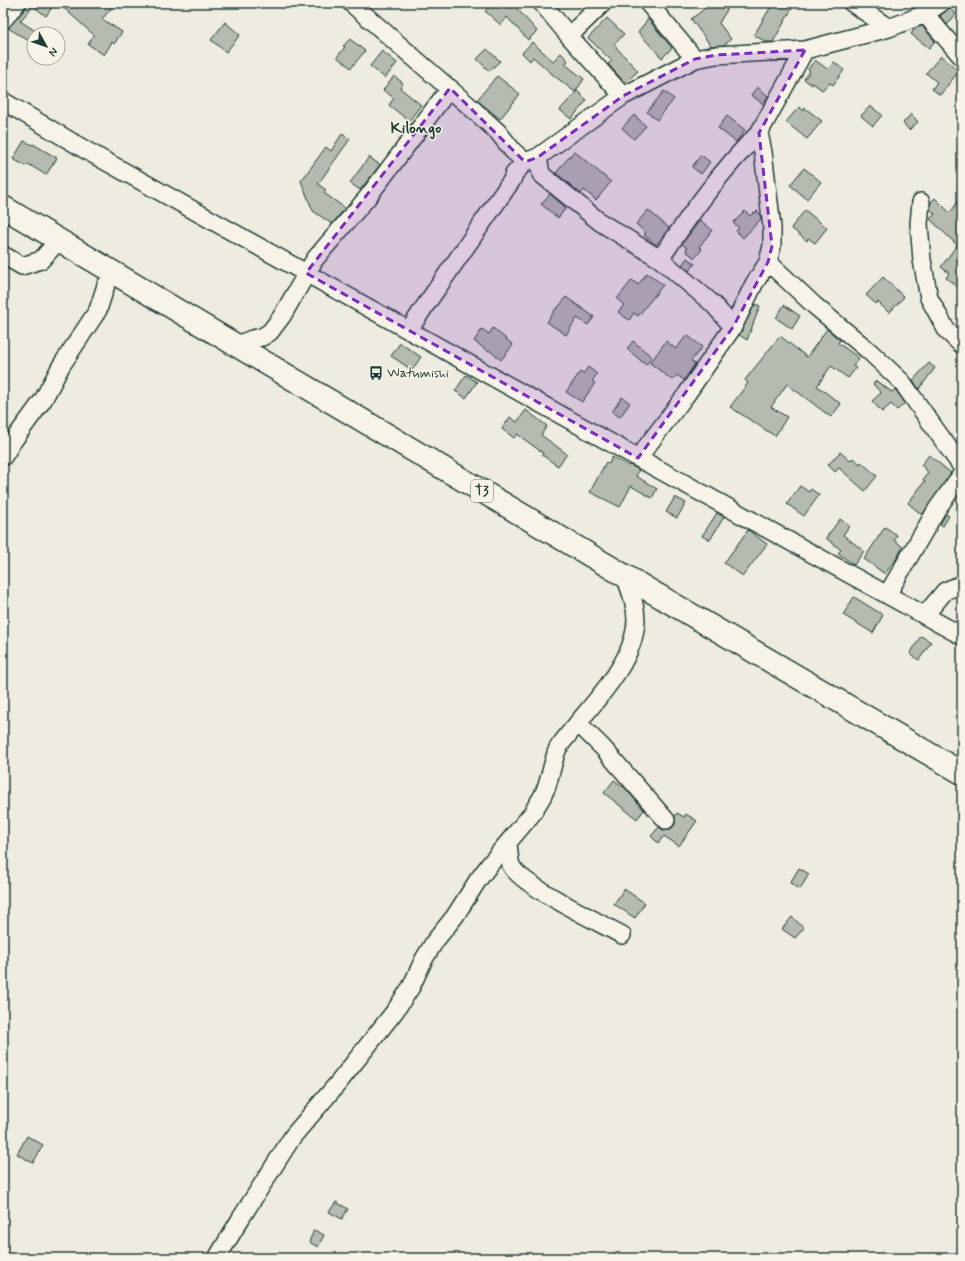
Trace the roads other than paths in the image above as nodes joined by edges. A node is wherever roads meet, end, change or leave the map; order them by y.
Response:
1 (17, 3) edge
2 (351, 3) edge
3 (542, 3) edge
4 (604, 3) edge
5 (648, 3) edge
6 (852, 3) edge
7 (941, 3) edge
8 (924, 14) junction
9 (3, 20) edge
10 (889, 28) junction
11 (569, 36) junction
12 (805, 50) junction
13 (962, 57) edge
14 (695, 59) junction
15 (450, 88) junction
16 (623, 96) junction
17 (3, 101) edge
18 (760, 132) junction
19 (531, 160) junction
20 (921, 202) dead end
21 (3, 208) edge
22 (59, 240) junction
23 (3, 254) edge
24 (660, 259) junction
25 (768, 262) junction
26 (306, 273) junction
27 (106, 285) dead end
28 (733, 328) junction
29 (409, 330) junction
30 (237, 345) junction
31 (962, 345) edge
32 (3, 457) edge
33 (638, 458) junction
34 (962, 467) edge
35 (962, 474) edge
36 (625, 576) junction
37 (962, 584) edge
38 (887, 595) junction
39 (925, 615) junction
40 (962, 636) edge
41 (578, 723) junction
42 (962, 773) edge
43 (666, 820) dead end
44 (508, 844) junction
45 (622, 935) dead end
46 (217, 1258) edge

1 - 9 street
2 - 15 street
3 - 11 street
4 - 11 street
5 - 14 street
6 - 10 street
7 - 8 street
8 - 10 street
8 - 13 street
10 - 12 street
11 - 16 street
12 - 14 street
12 - 18 street
14 - 16 street
15 - 19 street
15 - 26 street
16 - 19 street
17 - 26 street
18 - 24 street
18 - 25 street
19 - 24 street
19 - 29 street
20 - 31 street
21 - 22 highway, T3
22 - 23 street
22 - 30 highway, T3
24 - 28 street
25 - 28 street
25 - 34 street
26 - 29 street
26 - 30 street
27 - 32 street
28 - 33 street
29 - 33 street
30 - 36 highway, T3
33 - 38 street
35 - 38 street
36 - 41 street
36 - 42 highway, T3
37 - 39 street
38 - 39 street
39 - 40 street
41 - 43 street
41 - 44 street
44 - 45 street
44 - 46 street

